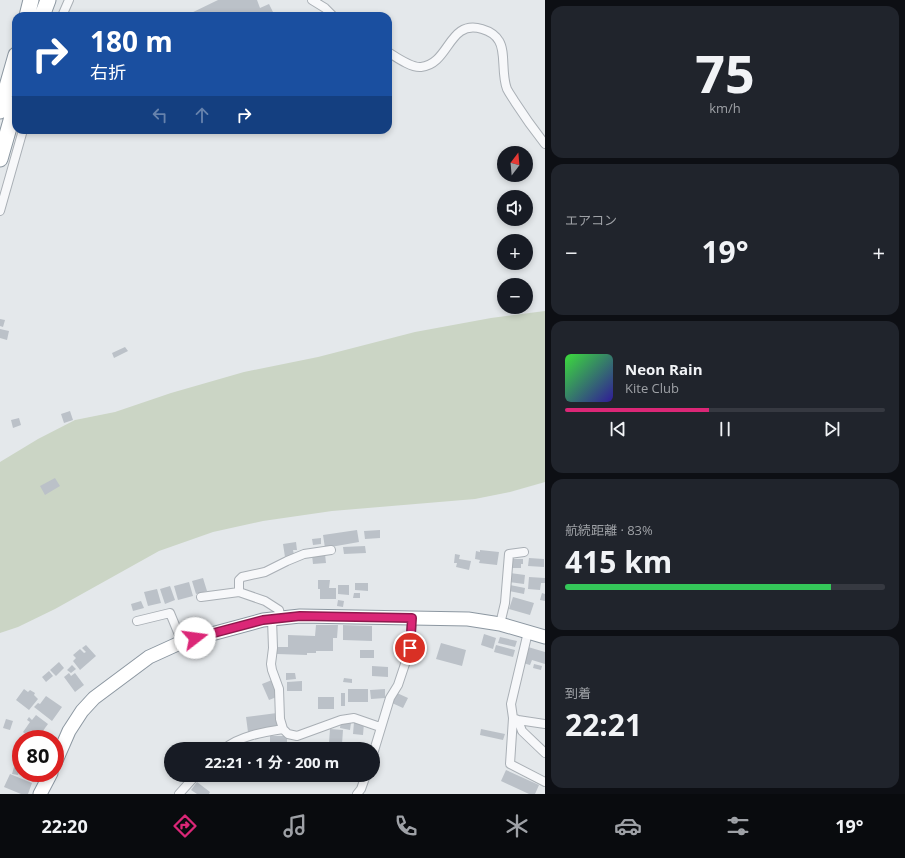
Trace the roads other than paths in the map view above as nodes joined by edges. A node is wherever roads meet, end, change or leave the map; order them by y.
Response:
1 (32, 0) edge
2 (48, 0) edge
3 (69, 0) edge
4 (312, 0) edge
5 (28, 12) edge
6 (44, 12) edge
7 (64, 12) edge
8 (329, 12) edge
9 (392, 54) edge
10 (12, 69) edge
11 (0, 111) edge
12 (12, 117) edge
13 (22, 134) edge
14 (545, 144) edge
15 (0, 159) edge
16 (0, 211) edge
17 (331, 550) dead end
18 (524, 552) dead end
19 (240, 592) junction
20 (201, 597) dead end
21 (412, 618) junction
22 (276, 619) junction
23 (137, 621) dead end
24 (500, 624) junction
25 (528, 632) junction
26 (545, 637) edge
27 (182, 642) junction
28 (515, 719) junction
29 (545, 724) edge
30 (380, 727) junction
31 (283, 729) junction
32 (64, 742) edge
33 (234, 742) edge
34 (376, 742) edge
35 (545, 753) edge
36 (46, 782) edge
37 (190, 782) edge
38 (363, 782) edge
39 (545, 782) edge
40 (40, 794) edge
41 (179, 794) edge
42 (357, 794) edge

1 - 5 highway
2 - 6 highway
3 - 7 street
4 - 8 street
9 - 14 street
10 - 11 highway
12 - 15 highway
13 - 16 street
17 - 19 street
18 - 24 street
19 - 20 street
19 - 22 street
21 - 22 highway
21 - 24 highway
21 - 30 street
22 - 27 highway
22 - 31 street
23 - 27 street
24 - 25 highway
25 - 26 highway
25 - 28 street
27 - 32 highway
28 - 29 street
28 - 35 street
28 - 39 street
30 - 31 street
30 - 34 street
31 - 33 street
36 - 40 highway
37 - 41 street
38 - 42 street

